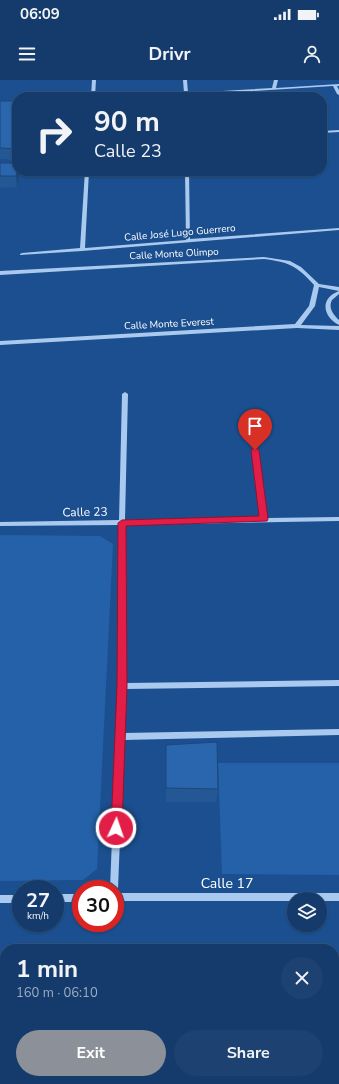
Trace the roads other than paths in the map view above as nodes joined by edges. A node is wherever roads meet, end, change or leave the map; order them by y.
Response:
1 (94, 80) edge
2 (185, 80) edge
3 (276, 80) edge
4 (337, 86) edge
5 (274, 89) junction
6 (93, 92) edge
7 (186, 92) edge
8 (236, 92) edge
9 (339, 94) edge
10 (339, 131) edge
11 (327, 132) edge
12 (87, 176) edge
13 (187, 176) edge
14 (339, 229) edge
15 (188, 241) junction
16 (82, 250) junction
17 (22, 254) dead end
18 (0, 273) edge
19 (317, 285) junction
20 (339, 288) edge
21 (339, 292) edge
22 (339, 323) edge
23 (297, 326) junction
24 (339, 328) edge
25 (0, 343) edge
26 (125, 394) dead end
27 (255, 450) dead end
28 (264, 519) junction
29 (339, 519) edge
30 (122, 523) junction
31 (0, 524) edge
32 (339, 683) edge
33 (122, 686) junction
34 (339, 732) edge
35 (121, 737) junction
36 (114, 880) edge
37 (124, 897) edge
38 (339, 897) edge
39 (12, 899) edge
40 (0, 900) edge

1 - 6 street
2 - 7 street
3 - 5 street
4 - 5 street
4 - 9 street
5 - 8 street
10 - 11 street
12 - 16 street
13 - 15 street
14 - 15 street, Calle José Lugo Guerrero
15 - 16 street, Calle José Lugo Guerrero
16 - 17 street, Calle José Lugo Guerrero
18 - 19 street, Calle Monte Olimpo
19 - 20 street
19 - 23 street
21 - 22 street
23 - 24 street, Calle Monte Everest
23 - 25 street, Calle Monte Everest
26 - 30 street
27 - 28 street
28 - 29 street, Calle 23
28 - 30 street, Calle 23
30 - 31 street, Calle 23
30 - 33 street
32 - 33 street
33 - 35 street
34 - 35 street
35 - 36 street
37 - 38 street, Calle 17
39 - 40 street

